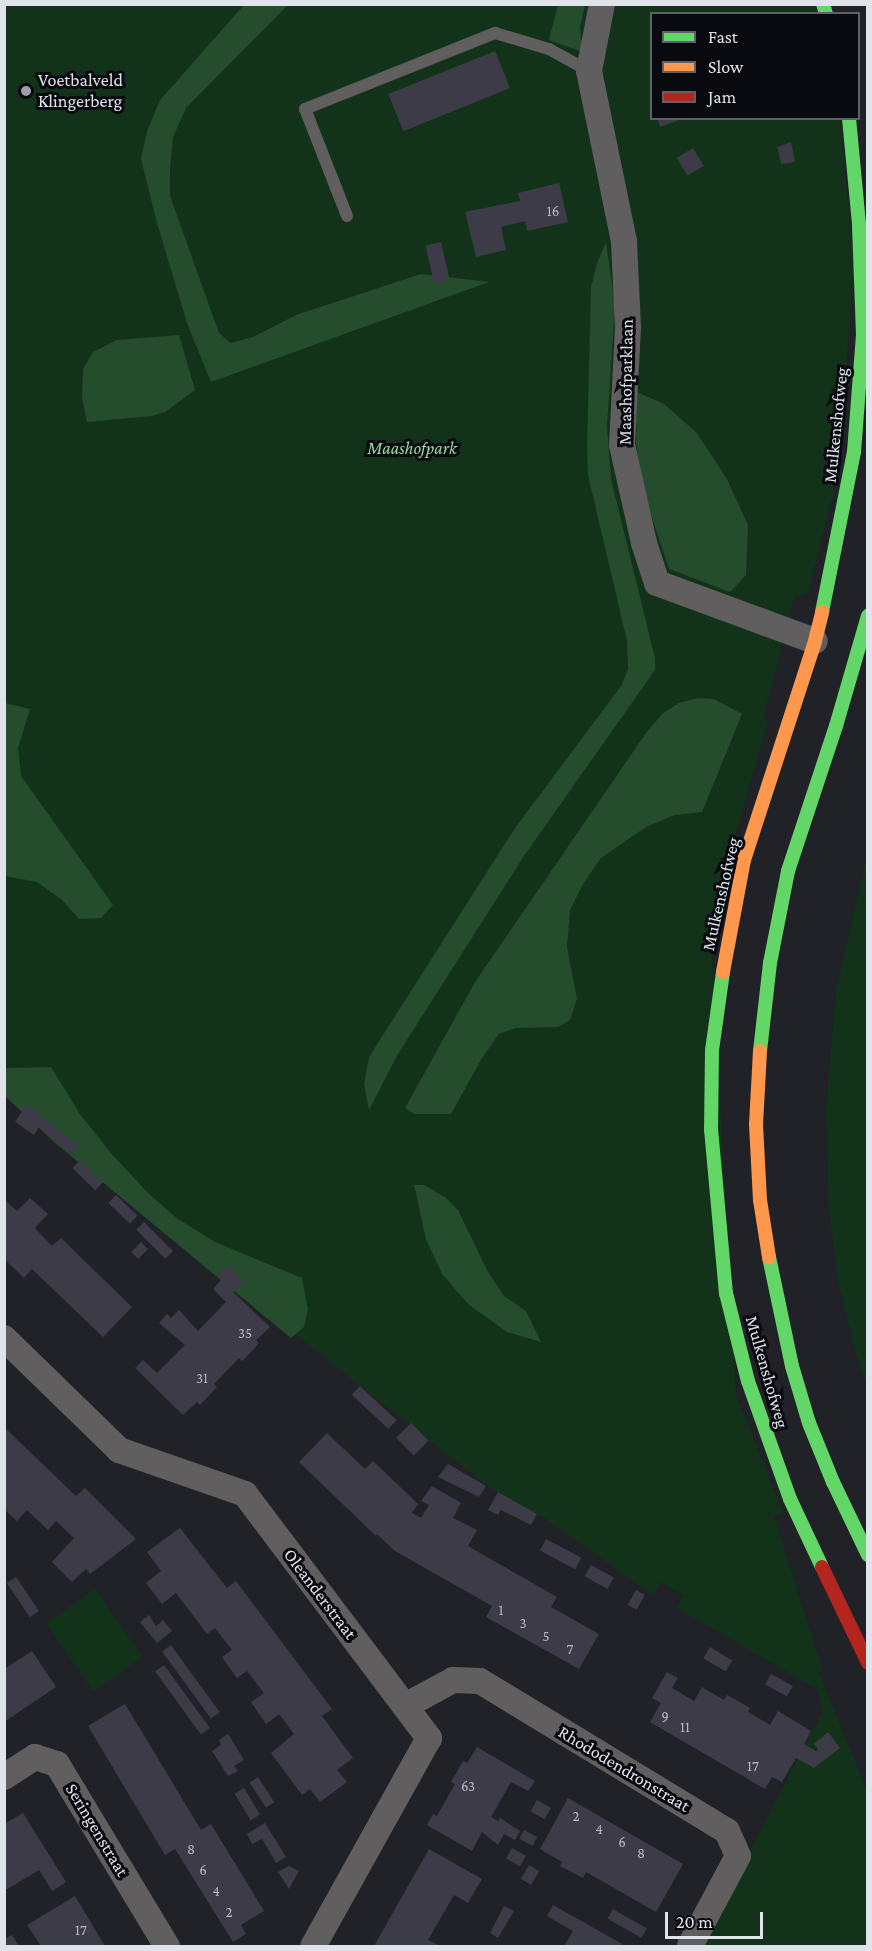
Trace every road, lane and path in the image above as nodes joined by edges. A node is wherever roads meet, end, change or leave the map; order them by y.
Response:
1 (602, 4) edge
2 (589, 71) junction
3 (849, 120) edge
4 (347, 216) dead end
5 (867, 616) edge
6 (820, 643) junction
7 (4, 1338) edge
8 (867, 1555) edge
9 (867, 1663) edge
10 (405, 1706) junction
11 (4, 1777) edge
12 (167, 1947) edge
13 (313, 1947) edge
14 (690, 1947) edge

1 - 2 street, Maashofparklaan
2 - 4 lane
2 - 6 street, Maashofparklaan
3 - 6 street, Mulkenshofweg
5 - 8 street, Mulkenshofweg
6 - 9 street, Mulkenshofweg
7 - 10 street, Oleanderstraat
10 - 13 street, Oleanderstraat
10 - 14 street, Rhododendronstraat
11 - 12 street, Seringenstraat

